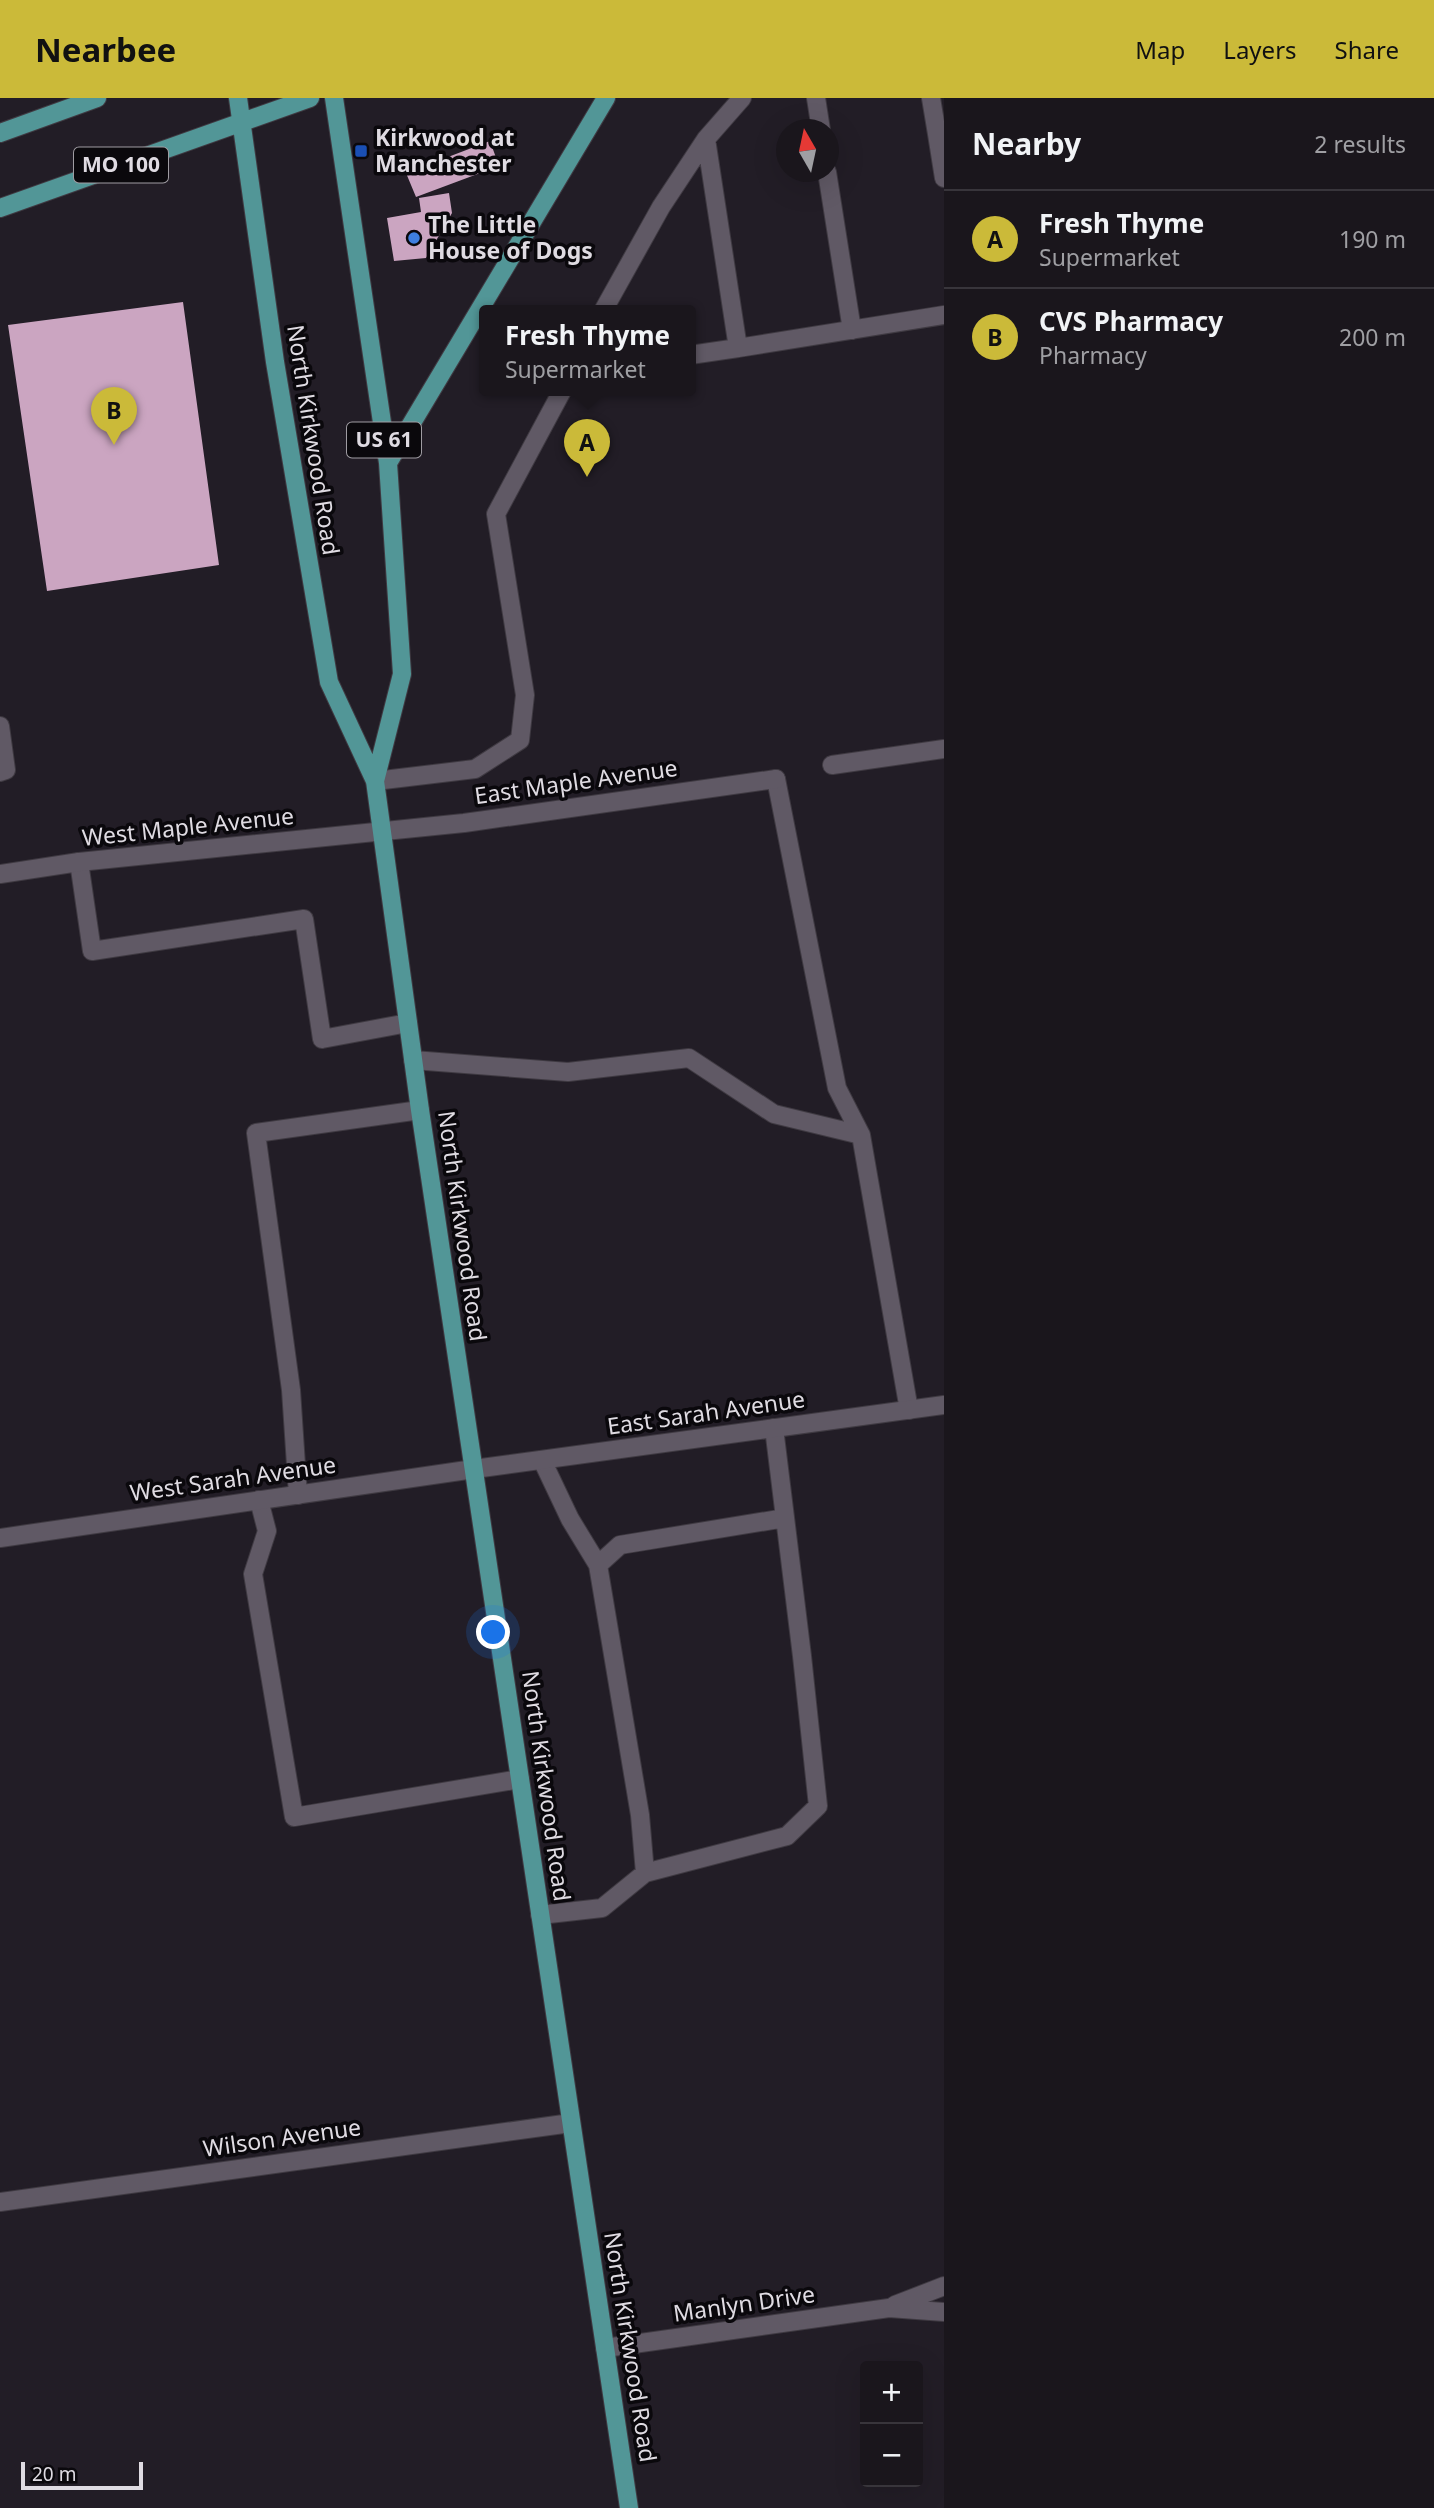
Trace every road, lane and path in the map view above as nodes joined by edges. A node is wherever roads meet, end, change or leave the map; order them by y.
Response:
1 (97, 98) edge
2 (239, 98) edge
3 (310, 98) edge
4 (334, 98) edge
5 (606, 98) edge
6 (742, 98) edge
7 (816, 98) edge
8 (931, 98) edge
9 (819, 119) edge
10 (242, 122) junction
11 (0, 133) edge
12 (940, 137) edge
13 (706, 139) junction
14 (944, 178) edge
15 (829, 182) edge
16 (0, 208) edge
17 (482, 305) edge
18 (606, 305) edge
19 (479, 310) edge
20 (944, 315) edge
21 (852, 330) junction
22 (738, 348) junction
23 (696, 354) edge
24 (559, 396) edge
25 (387, 463) junction
26 (0, 726) edge
27 (944, 749) edge
28 (832, 765) dead end
29 (0, 772) edge
30 (374, 781) junction
31 (381, 831) junction
32 (79, 863) junction
33 (0, 874) edge
34 (408, 1023) junction
35 (413, 1060) junction
36 (420, 1110) junction
37 (861, 1135) junction
38 (944, 1405) edge
39 (909, 1410) junction
40 (774, 1428) junction
41 (542, 1460) junction
42 (474, 1469) junction
43 (298, 1495) junction
44 (259, 1500) junction
45 (785, 1518) junction
46 (0, 1538) edge
47 (598, 1565) junction
48 (520, 1779) junction
49 (645, 1873) junction
50 (540, 1915) junction
51 (571, 2123) junction
52 (0, 2202) edge
53 (944, 2286) edge
54 (889, 2308) junction
55 (944, 2312) edge
56 (606, 2348) junction
57 (629, 2508) edge

1 - 11 main road
2 - 10 main road, North Kirkwood Road / US 61
3 - 10 main road, MO 100
4 - 25 main road, North Kirkwood Road / US 61
5 - 17 main road
6 - 13 street
7 - 9 street
8 - 12 street
10 - 16 main road, MO 100
10 - 30 main road, North Kirkwood Road / US 61
12 - 14 street
13 - 18 street
13 - 22 street
15 - 21 street
19 - 25 main road
20 - 21 street
21 - 22 street
22 - 23 street
24 - 30 street
25 - 30 main road, North Kirkwood Road / US 61
26 - 29 street
27 - 28 street
30 - 31 main road, North Kirkwood Road / US 61
31 - 32 street, West Maple Avenue
31 - 34 main road, North Kirkwood Road / US 61
31 - 37 street, East Maple Avenue
32 - 33 street, West Maple Avenue
32 - 34 street
34 - 35 main road, North Kirkwood Road / US 61
35 - 36 main road, North Kirkwood Road / US 61
35 - 37 street
36 - 42 main road, North Kirkwood Road / US 61
36 - 43 street
37 - 39 street
38 - 39 street, East Sarah Avenue
39 - 40 street, East Sarah Avenue
40 - 41 street, East Sarah Avenue
40 - 45 street
41 - 42 street, East Sarah Avenue
41 - 47 street
42 - 43 street, West Sarah Avenue
42 - 48 main road, North Kirkwood Road / US 61
43 - 44 street, West Sarah Avenue
44 - 46 street, West Sarah Avenue
44 - 48 street
45 - 47 street
45 - 49 street
47 - 49 street
48 - 50 main road, North Kirkwood Road / US 61
49 - 50 street
50 - 51 main road, North Kirkwood Road / US 61
51 - 52 street, Wilson Avenue
51 - 56 main road, North Kirkwood Road / US 61
53 - 54 street, Manlyn Drive
54 - 55 street, Manlyn Drive
54 - 56 street, Manlyn Drive
56 - 57 main road, North Kirkwood Road / US 61

